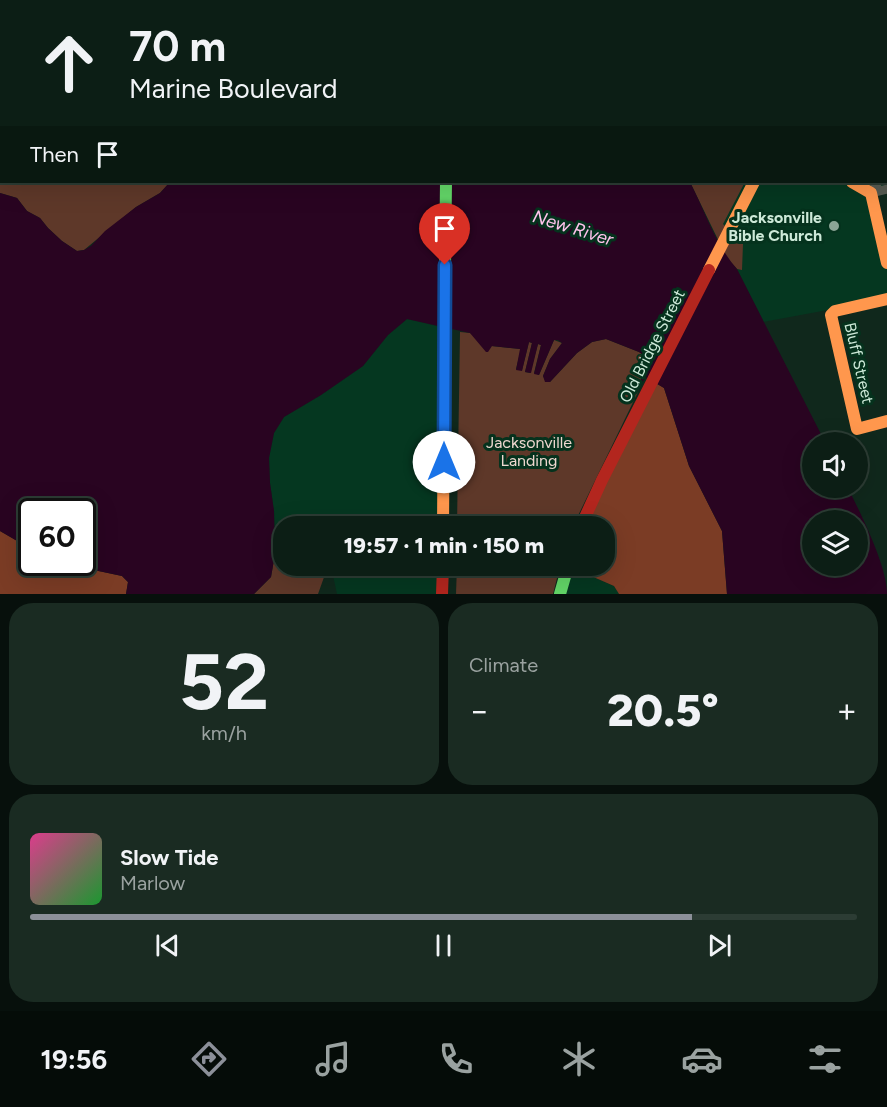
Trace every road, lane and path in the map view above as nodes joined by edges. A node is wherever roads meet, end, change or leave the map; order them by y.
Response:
1 (446, 183) edge
2 (753, 183) edge
3 (857, 183) edge
4 (875, 187) edge
5 (887, 189) edge
6 (887, 263) edge
7 (887, 299) edge
8 (887, 421) edge
9 (443, 516) edge
10 (586, 516) edge
11 (443, 576) edge
12 (565, 576) edge
13 (442, 594) edge
14 (560, 594) edge

1 - 9 main road
2 - 10 main road, Old Bridge Street
3 - 4 main road
4 - 5 street
4 - 6 main road
7 - 8 main road, Bluff Street
11 - 13 main road
12 - 14 main road

